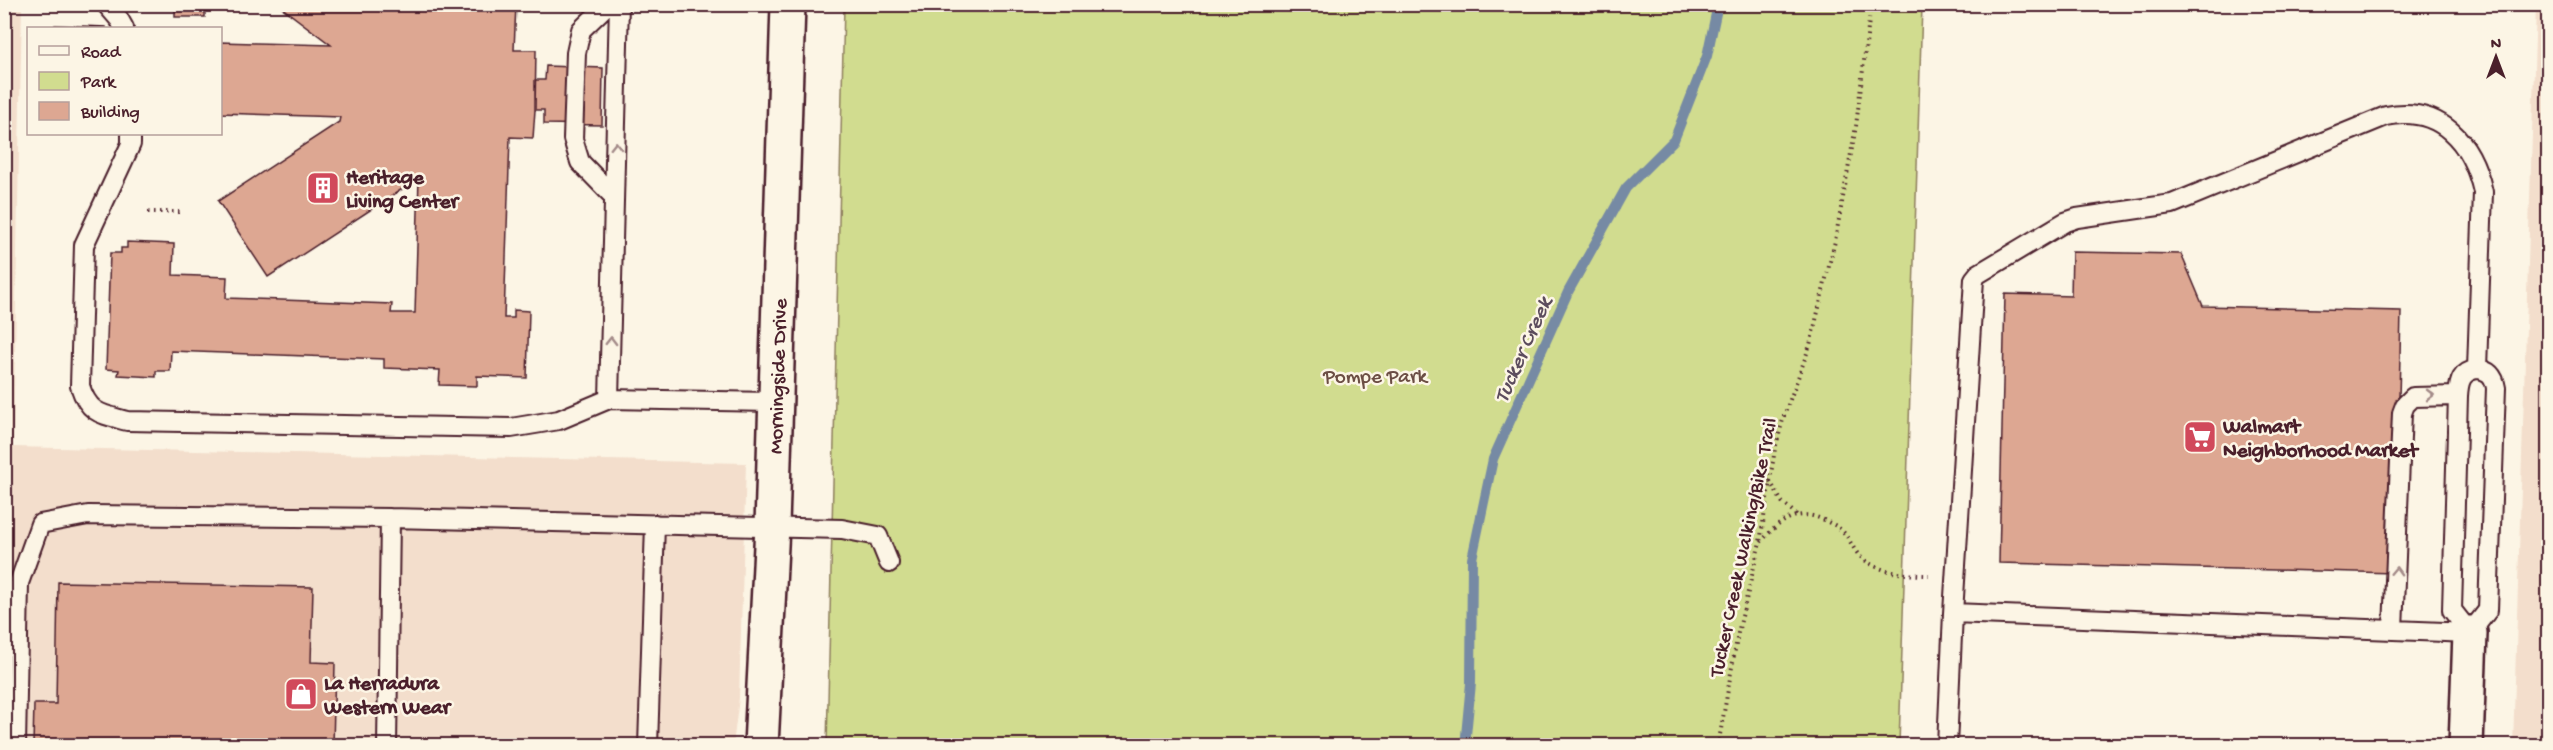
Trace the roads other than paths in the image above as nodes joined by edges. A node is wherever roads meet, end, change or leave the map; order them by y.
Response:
1 (106, 4) edge
2 (608, 4) edge
3 (619, 4) edge
4 (788, 4) edge
5 (123, 27) edge
6 (131, 135) edge
7 (614, 197) junction
8 (2477, 369) junction
9 (2458, 396) junction
10 (609, 399) junction
11 (776, 402) junction
12 (390, 518) junction
13 (656, 524) junction
14 (772, 526) junction
15 (889, 563) dead end
16 (1953, 613) junction
17 (2393, 629) junction
18 (2470, 633) junction
19 (16, 746) edge
20 (387, 746) edge
21 (648, 746) edge
22 (761, 746) edge
23 (1947, 746) edge
24 (2466, 746) edge

1 - 5 lane
2 - 7 lane
7 -> 3 lane
4 - 11 street, Morningside Drive
6 - 10 lane
10 -> 7 lane
8 - 9 lane
8 - 16 lane
8 - 18 lane
17 -> 9 lane
9 - 18 lane
10 - 11 lane
11 - 14 street, Morningside Drive
12 - 13 lane
12 - 19 lane
12 - 20 lane
13 - 14 lane
13 - 21 lane
14 - 15 lane
14 - 22 street, Morningside Drive
16 - 17 lane
16 - 23 lane
17 - 18 lane
18 - 24 street

